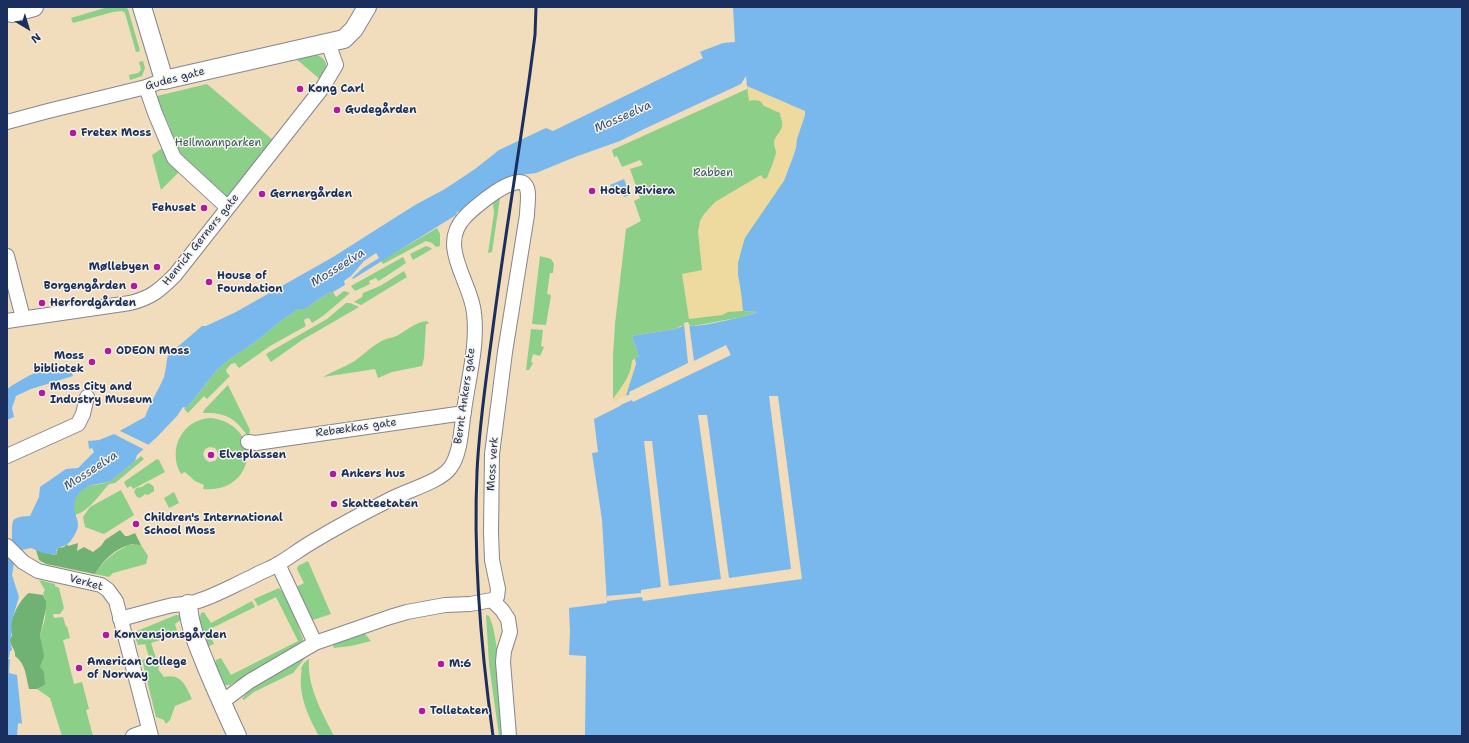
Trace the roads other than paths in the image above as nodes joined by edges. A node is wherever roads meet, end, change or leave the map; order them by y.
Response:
1 (34, 7) edge
2 (142, 7) edge
3 (367, 7) edge
4 (9, 15) edge
5 (336, 41) junction
6 (164, 80) junction
7 (146, 87) junction
8 (7, 122) edge
9 (227, 207) junction
10 (454, 248) joint
11 (7, 256) edge
12 (22, 318) junction
13 (7, 321) edge
14 (87, 397) dead end
15 (464, 413) junction
16 (248, 442) dead end
17 (7, 456) edge
18 (7, 546) edge
19 (278, 564) junction
20 (492, 600) junction
21 (188, 604) junction
22 (120, 619) junction
23 (315, 643) junction
24 (222, 702) junction
25 (150, 733) edge
26 (133, 736) edge
27 (237, 736) edge
28 (509, 736) edge

1 - 4 street
2 - 6 street
3 - 5 street
5 - 6 street, Gudes gate
5 - 9 street, Henrich Gerners gate
6 - 7 street, Gudes gate
7 - 8 street, Gudes gate
7 - 9 street
9 - 12 street, Henrich Gerners gate
10 - 15 street, Bernt Ankers gate
10 - 20 street, Moss verk
11 - 12 street
12 - 13 street, Henrich Gerners gate
14 - 17 street
15 - 16 street, Rebækkas gate
15 - 19 street, Bernt Ankers gate
18 - 22 street, Verket
19 - 21 street, Bernt Ankers gate
19 - 23 street
20 - 23 street
20 - 28 street
21 - 22 street, Bernt Ankers gate
21 - 24 street
22 - 25 street, Verket
23 - 24 street
24 - 27 street
25 - 26 street, Verket

